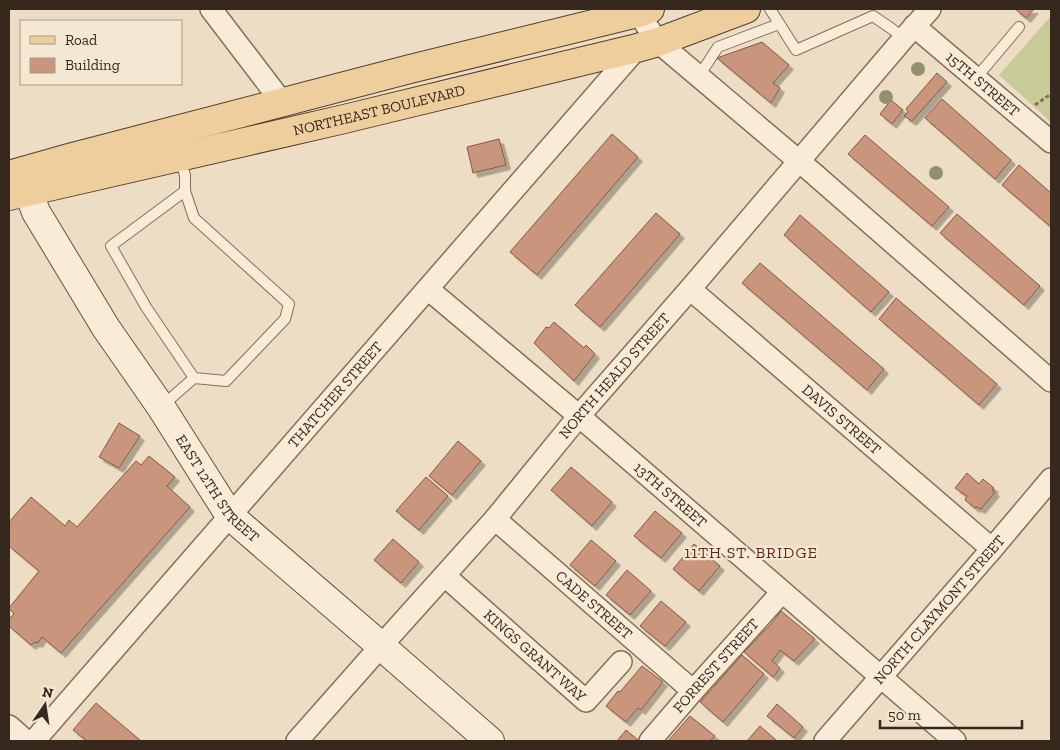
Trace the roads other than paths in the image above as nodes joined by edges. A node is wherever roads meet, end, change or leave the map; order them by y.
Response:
1 (211, 9) edge
2 (746, 9) edge
3 (770, 9) edge
4 (930, 9) edge
5 (642, 10) edge
6 (779, 24) junction
7 (1019, 27) dead end
8 (909, 32) junction
9 (714, 35) junction
10 (648, 45) junction
11 (699, 76) junction
12 (976, 78) junction
13 (282, 102) junction
14 (1051, 142) edge
15 (179, 156) junction
16 (799, 161) junction
17 (17, 184) edge
18 (184, 191) junction
19 (690, 288) junction
20 (428, 289) junction
21 (194, 378) junction
22 (1051, 381) edge
23 (161, 407) junction
24 (580, 416) junction
25 (1051, 479) edge
26 (230, 516) junction
27 (495, 519) junction
28 (992, 550) junction
29 (445, 576) junction
30 (782, 592) junction
31 (381, 646) junction
32 (621, 662) dead end
33 (880, 677) junction
34 (693, 691) junction
35 (9, 726) edge
36 (26, 741) edge
37 (34, 741) edge
38 (297, 741) edge
39 (490, 741) edge
40 (650, 741) edge
41 (825, 741) edge
42 (955, 741) edge

1 - 13 street
2 - 9 main road, NORTHEAST BOULEVARD
3 - 6 lane
4 - 8 street, NORTH HEALD STREET
5 - 10 street
5 - 13 main road, NORTHEAST BOULEVARD
6 - 8 lane
6 - 9 lane
7 - 12 lane
8 - 12 street, 15TH STREET
8 - 16 street, NORTH HEALD STREET
9 - 10 main road, NORTHEAST BOULEVARD
9 - 11 lane
10 - 11 street
10 - 15 main road, NORTHEAST BOULEVARD
10 - 20 street, THATCHER STREET
11 - 16 street
12 - 14 street, 15TH STREET
13 - 17 main road, NORTHEAST BOULEVARD
15 - 17 main road, NORTHEAST BOULEVARD
15 - 18 lane
16 - 19 street, NORTH HEALD STREET
16 - 22 street
17 - 23 main road, EAST 12TH STREET
18 - 21 lane
18 - 21 lane
19 - 24 street, NORTH HEALD STREET
19 - 28 street, DAVIS STREET
20 - 24 street, 13TH STREET
20 - 26 street, THATCHER STREET
21 - 23 lane
23 - 26 main road, EAST 12TH STREET
24 - 27 street, NORTH HEALD STREET
24 - 30 street, 13TH STREET
25 - 28 street, NORTH CLAYMONT STREET
26 - 31 main road, EAST 12TH STREET
26 - 37 street, THATCHER STREET
27 - 29 street, NORTH HEALD STREET
27 - 34 street, CADE STREET
28 - 33 street, NORTH CLAYMONT STREET
29 - 31 street, NORTH HEALD STREET
29 - 32 street, KINGS GRANT WAY
30 - 33 street, 13TH STREET
30 - 34 street, FORREST STREET
31 - 38 street, NORTH HEALD STREET
31 - 39 main road, EAST 12TH STREET
33 - 41 street, NORTH CLAYMONT STREET
33 - 42 street, 13TH STREET
34 - 40 street, FORREST STREET
35 - 36 street

